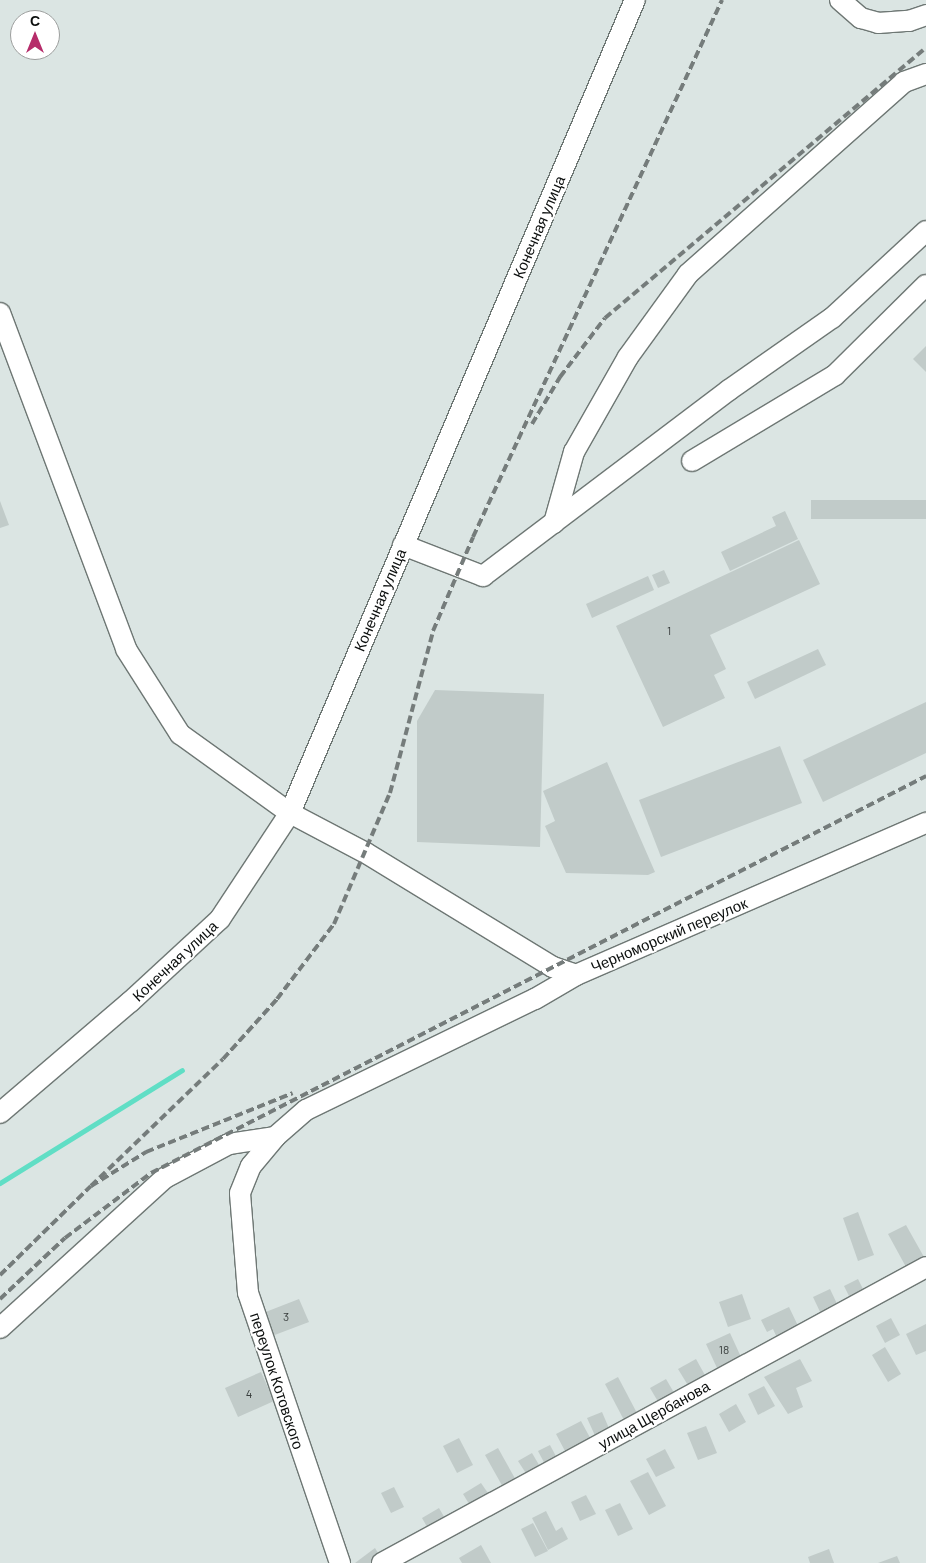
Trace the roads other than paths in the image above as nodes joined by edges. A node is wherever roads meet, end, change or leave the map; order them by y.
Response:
1 (635, 0) edge
2 (840, 0) edge
3 (926, 15) edge
4 (926, 74) edge
5 (926, 231) edge
6 (926, 284) edge
7 (0, 313) edge
8 (692, 461) dead end
9 (554, 523) junction
10 (403, 545) junction
11 (290, 813) junction
12 (926, 823) edge
13 (576, 975) junction
14 (0, 1113) edge
15 (275, 1137) junction
16 (926, 1267) edge
17 (0, 1328) edge
18 (340, 1563) edge
19 (382, 1563) edge

1 - 10 street, Конечная улица
2 - 3 street
4 - 9 street
5 - 9 street
6 - 8 street
7 - 11 street, Черноморский переулок
9 - 10 street
10 - 11 street, Конечная улица
11 - 13 street, Черноморский переулок
11 - 14 street, Конечная улица
12 - 13 street, Черноморский переулок
13 - 15 street
15 - 17 street
15 - 18 street, переулок Котовского
16 - 19 street, улица Щербанова

